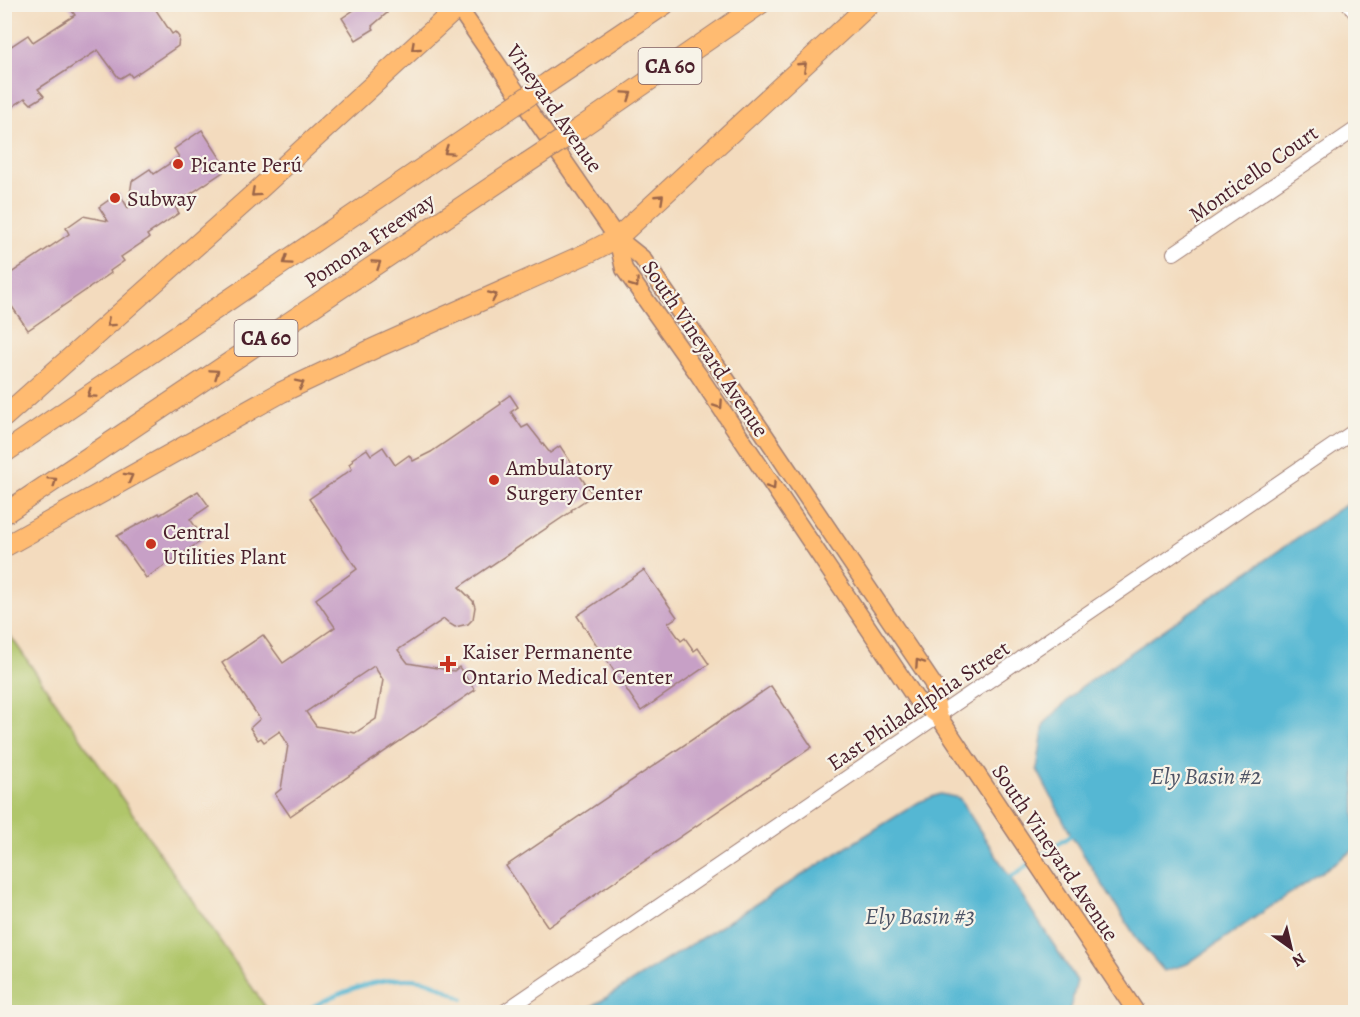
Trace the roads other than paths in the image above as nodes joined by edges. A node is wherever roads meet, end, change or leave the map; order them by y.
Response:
1 (665, 4) edge
2 (760, 4) edge
3 (870, 4) edge
4 (1349, 4) edge
5 (459, 5) edge
6 (1356, 14) edge
7 (1356, 129) edge
8 (617, 238) junction
9 (1174, 253) dead end
10 (4, 417) edge
11 (1356, 430) edge
12 (4, 453) edge
13 (4, 514) edge
14 (4, 547) edge
15 (939, 717) junction
16 (504, 1012) edge
17 (1136, 1012) edge

1 -> 12 highway, Pomona Freeway / CA 60, bridge
13 -> 2 highway, Pomona Freeway / CA 60, bridge
8 -> 3 highway
4 - 6 street
5 - 8 main road, Vineyard Avenue
5 -> 10 highway
7 - 9 street, Monticello Court
14 -> 8 highway
8 - 15 main road, South Vineyard Avenue
11 - 15 street, East Philadelphia Street
15 - 16 street, East Philadelphia Street
15 - 17 main road, South Vineyard Avenue

